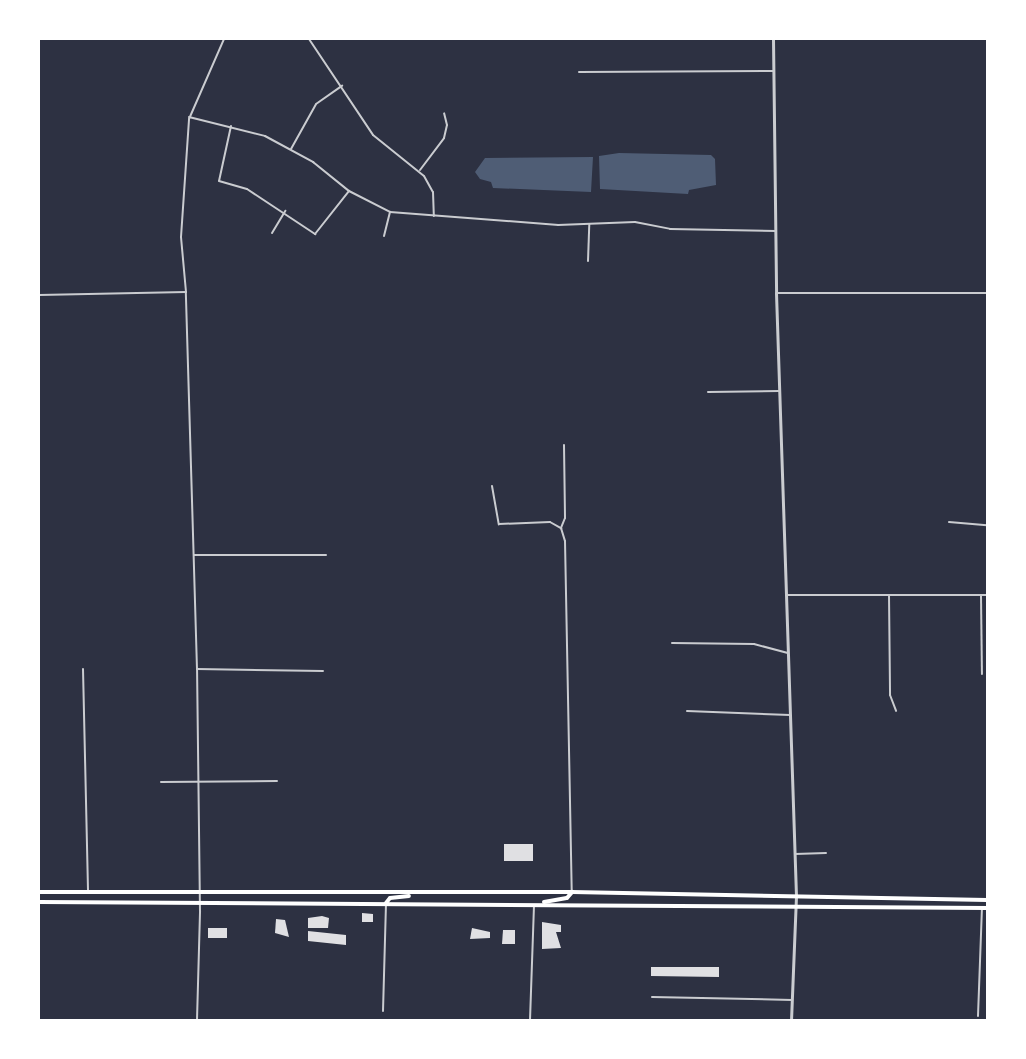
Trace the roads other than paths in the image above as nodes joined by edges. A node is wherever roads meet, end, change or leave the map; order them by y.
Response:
1 (224, 39) edge
2 (309, 39) edge
3 (772, 39) edge
4 (773, 71) junction
5 (579, 72) dead end
6 (342, 86) junction
7 (444, 112) dead end
8 (189, 117) junction
9 (231, 126) junction
10 (291, 149) junction
11 (420, 170) junction
12 (349, 191) junction
13 (285, 211) junction
14 (390, 212) junction
15 (434, 216) junction
16 (589, 224) junction
17 (776, 231) junction
18 (272, 233) dead end
19 (384, 236) dead end
20 (588, 261) dead end
21 (186, 292) junction
22 (776, 293) junction
23 (987, 293) edge
24 (39, 295) edge
25 (708, 392) dead end
26 (779, 392) junction
27 (564, 445) dead end
28 (492, 486) dead end
29 (949, 522) dead end
30 (987, 525) edge
31 (561, 528) junction
32 (194, 555) junction
33 (326, 555) dead end
34 (786, 595) junction
35 (889, 595) junction
36 (981, 595) junction
37 (987, 595) edge
38 (672, 643) dead end
39 (788, 653) junction
40 (82, 669) dead end
41 (197, 669) junction
42 (323, 670) dead end
43 (982, 674) dead end
44 (687, 711) dead end
45 (896, 711) dead end
46 (790, 715) junction
47 (199, 781) junction
48 (277, 781) dead end
49 (161, 782) dead end
50 (795, 854) junction
51 (826, 854) dead end
52 (39, 892) edge
53 (88, 892) junction
54 (200, 892) junction
55 (572, 892) junction
56 (428, 894) junction
57 (796, 896) junction
58 (987, 900) edge
59 (39, 902) edge
60 (200, 903) junction
61 (386, 903) junction
62 (534, 903) junction
63 (796, 904) junction
64 (984, 908) edge
65 (652, 998) dead end
66 (792, 1000) junction
67 (383, 1011) dead end
68 (978, 1016) dead end
69 (197, 1020) edge
70 (530, 1020) edge
71 (791, 1020) edge

1 - 8 street
2 - 6 street
3 - 4 street
4 - 5 street
4 - 17 street
6 - 10 street
6 - 11 street
7 - 11 street
8 - 9 street
8 - 21 street
9 - 10 street
9 - 13 street
10 - 12 street
11 - 15 street
12 - 13 street
12 - 14 street
13 - 18 street
14 - 15 street
14 - 19 street
15 - 16 street
16 - 17 street
16 - 20 street
17 - 22 street
21 - 24 street
21 - 32 street
22 - 23 street
22 - 26 street
25 - 26 street
26 - 34 street
27 - 31 street
28 - 31 street
29 - 30 street
31 - 55 street
32 - 33 street
32 - 41 street
34 - 35 street
34 - 39 street
35 - 36 street
35 - 45 street
36 - 37 street
36 - 43 street
38 - 39 street
39 - 46 street
40 - 53 street
41 - 42 street
41 - 47 street
44 - 46 street
46 - 50 street
47 - 48 street
47 - 49 street
47 - 54 street
50 - 51 street
50 - 57 street
52 - 53 main road
53 - 54 main road
54 - 56 main road
54 - 60 street
55 - 56 main road
55 - 57 main road
55 - 62 main road
56 - 61 main road
57 - 58 main road
57 - 63 street
59 - 60 main road
60 - 61 main road
60 - 69 street
61 - 62 main road
61 - 67 street
62 - 63 main road
62 - 70 street
63 - 64 main road
63 - 66 street
64 - 68 street
65 - 66 street
66 - 71 street

